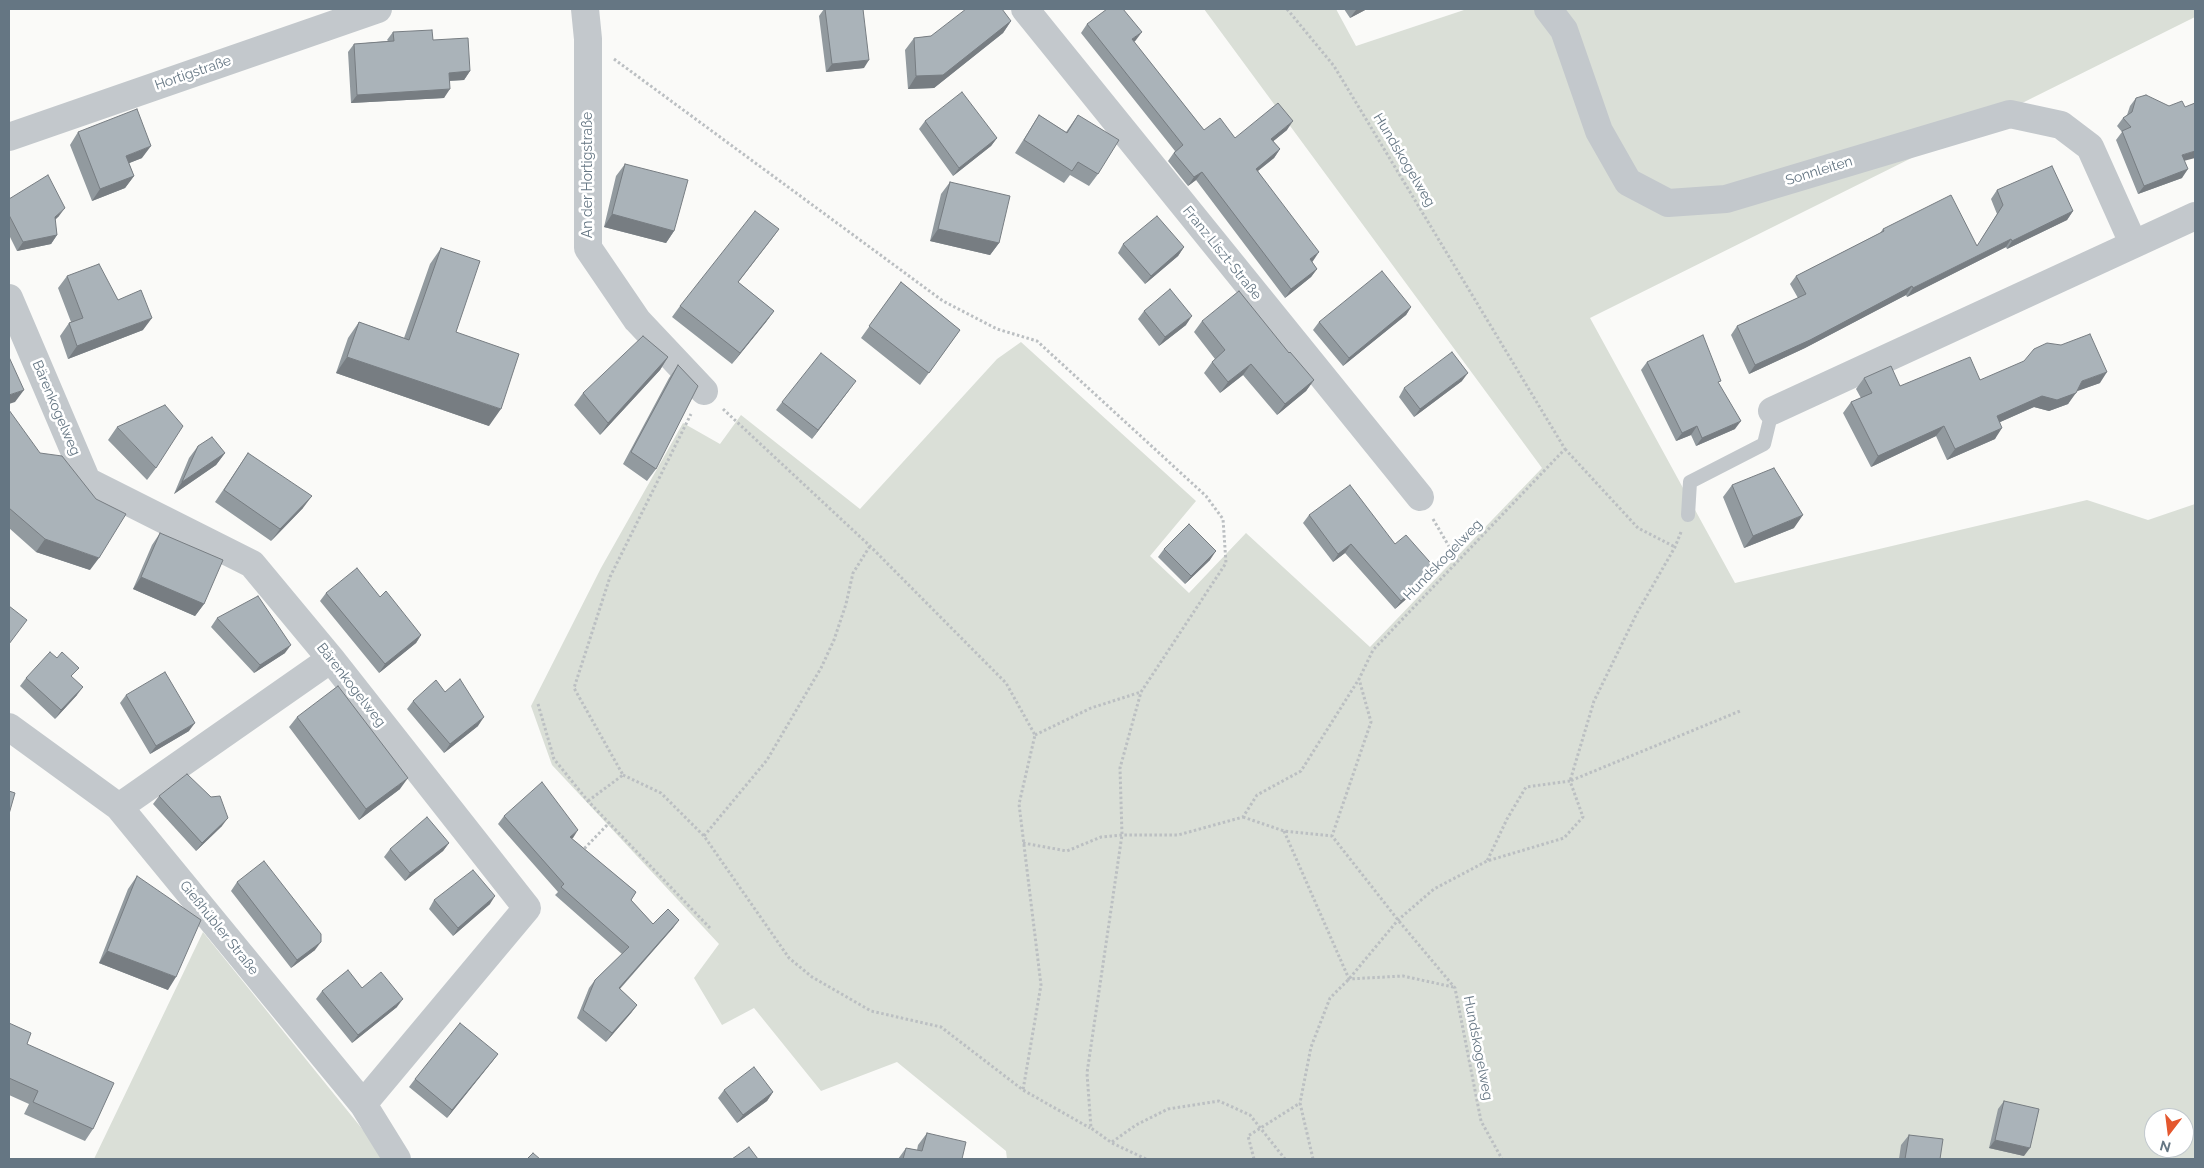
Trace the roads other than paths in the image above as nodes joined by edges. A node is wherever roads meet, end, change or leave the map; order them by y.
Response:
1 (378, 9) edge
2 (585, 9) edge
3 (1024, 9) edge
4 (1548, 9) edge
5 (9, 137) edge
6 (2195, 216) edge
7 (2134, 243) junction
8 (9, 298) edge
9 (704, 391) road end
10 (1772, 411) joint
11 (1420, 497) road end
12 (1688, 516) road end
13 (331, 659) junction
14 (9, 727) edge
15 (119, 807) junction
16 (363, 1104) junction
17 (397, 1159) edge

1 - 5 street, Hortigstraße
2 - 9 street, An der Hortigstraße
3 - 11 street, Franz Liszt-Straße
4 - 7 street, Sonnleiten
6 - 7 street
7 - 10 street
8 - 13 street, Bärenkogelweg
10 - 12 lane
13 - 15 street
13 - 16 street, Bärenkogelweg
14 - 15 street, Gießhübler Straße
15 - 16 street, Gießhübler Straße
16 - 17 street, Gießhübler Straße

